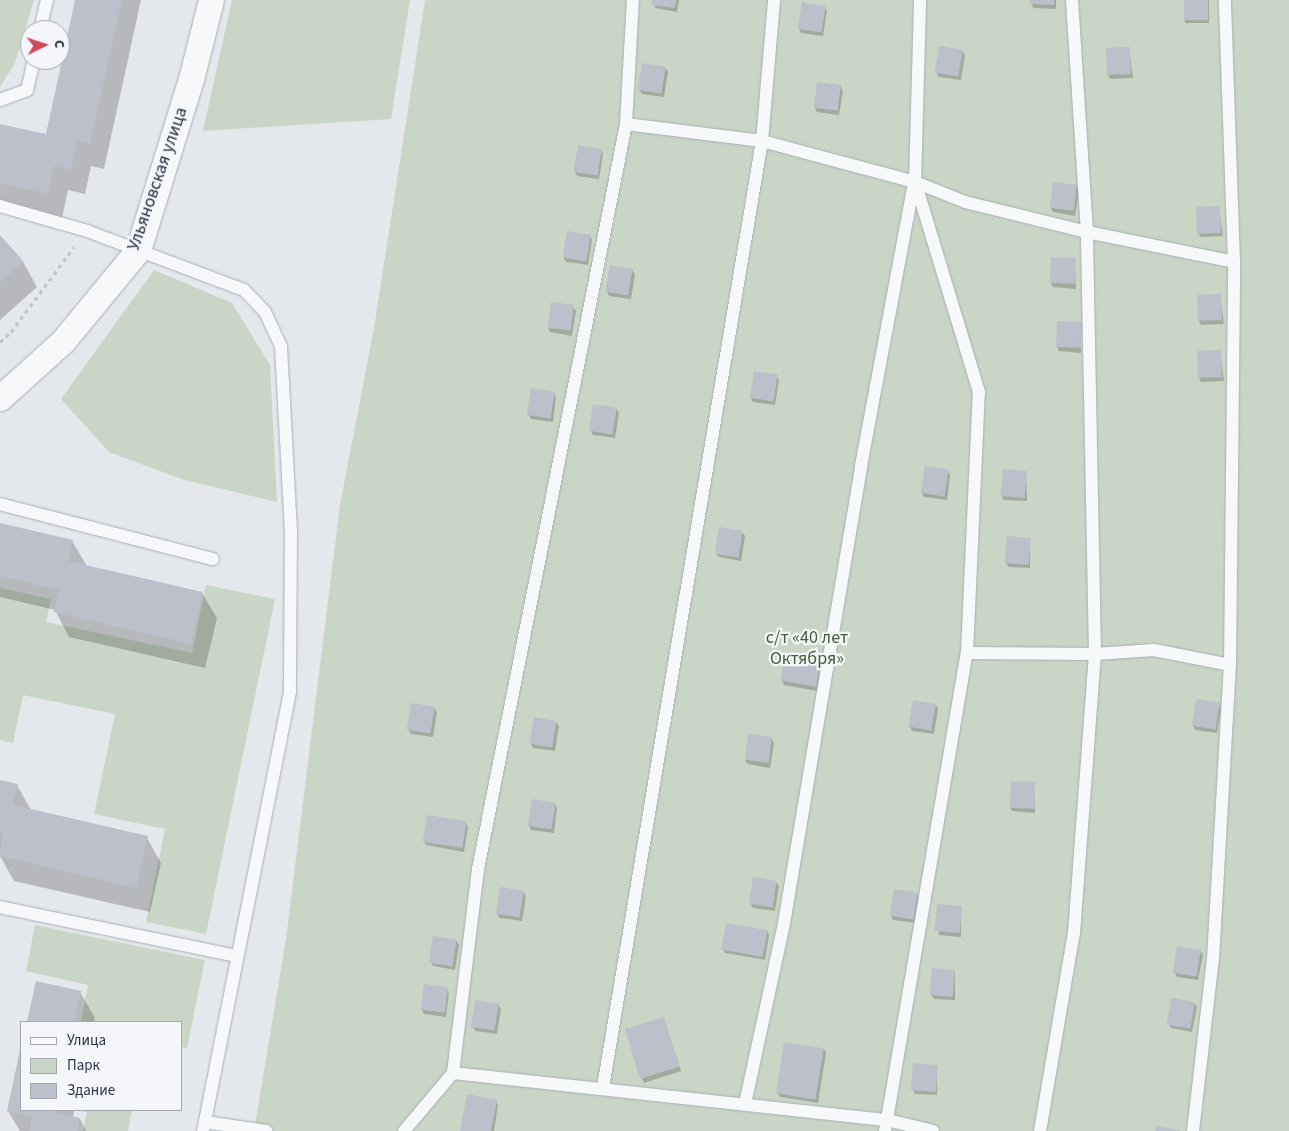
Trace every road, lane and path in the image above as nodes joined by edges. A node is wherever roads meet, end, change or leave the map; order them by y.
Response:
1 (47, 0) edge
2 (211, 0) edge
3 (633, 0) edge
4 (774, 0) edge
5 (920, 0) edge
6 (1072, 0) edge
7 (1225, 0) edge
8 (42, 20) edge
9 (32, 70) edge
10 (0, 100) edge
11 (626, 124) junction
12 (762, 141) junction
13 (915, 182) junction
14 (0, 206) edge
15 (87, 231) junction
16 (1087, 232) junction
17 (138, 250) junction
18 (1234, 262) junction
19 (0, 342) edge
20 (0, 398) edge
21 (0, 504) edge
22 (212, 559) dead end
23 (968, 653) junction
24 (1095, 654) junction
25 (1230, 664) junction
26 (0, 907) edge
27 (236, 956) junction
28 (452, 1072) junction
29 (603, 1087) junction
30 (745, 1104) junction
31 (204, 1126) edge
32 (886, 1126) edge
33 (266, 1131) edge
34 (404, 1131) edge
35 (933, 1131) edge
36 (1040, 1131) edge
37 (1193, 1131) edge

1 - 8 lane
2 - 17 street, Ульяновская улица
3 - 11 lane
4 - 12 lane
5 - 13 lane
6 - 16 lane
7 - 18 lane
9 - 10 lane
11 - 12 lane
11 - 28 lane
12 - 13 lane
12 - 29 lane
13 - 16 lane
13 - 23 lane
13 - 30 lane
14 - 15 lane
15 - 17 lane
15 - 19 path
16 - 18 lane
16 - 24 lane
17 - 20 street, Ульяновская улица
17 - 27 lane
18 - 25 lane
21 - 22 lane
23 - 24 lane
23 - 32 lane
24 - 25 lane
24 - 36 lane
25 - 37 lane
26 - 27 lane
27 - 31 lane
28 - 29 lane
28 - 34 lane
29 - 30 lane
30 - 32 lane
31 - 33 lane
32 - 35 lane

